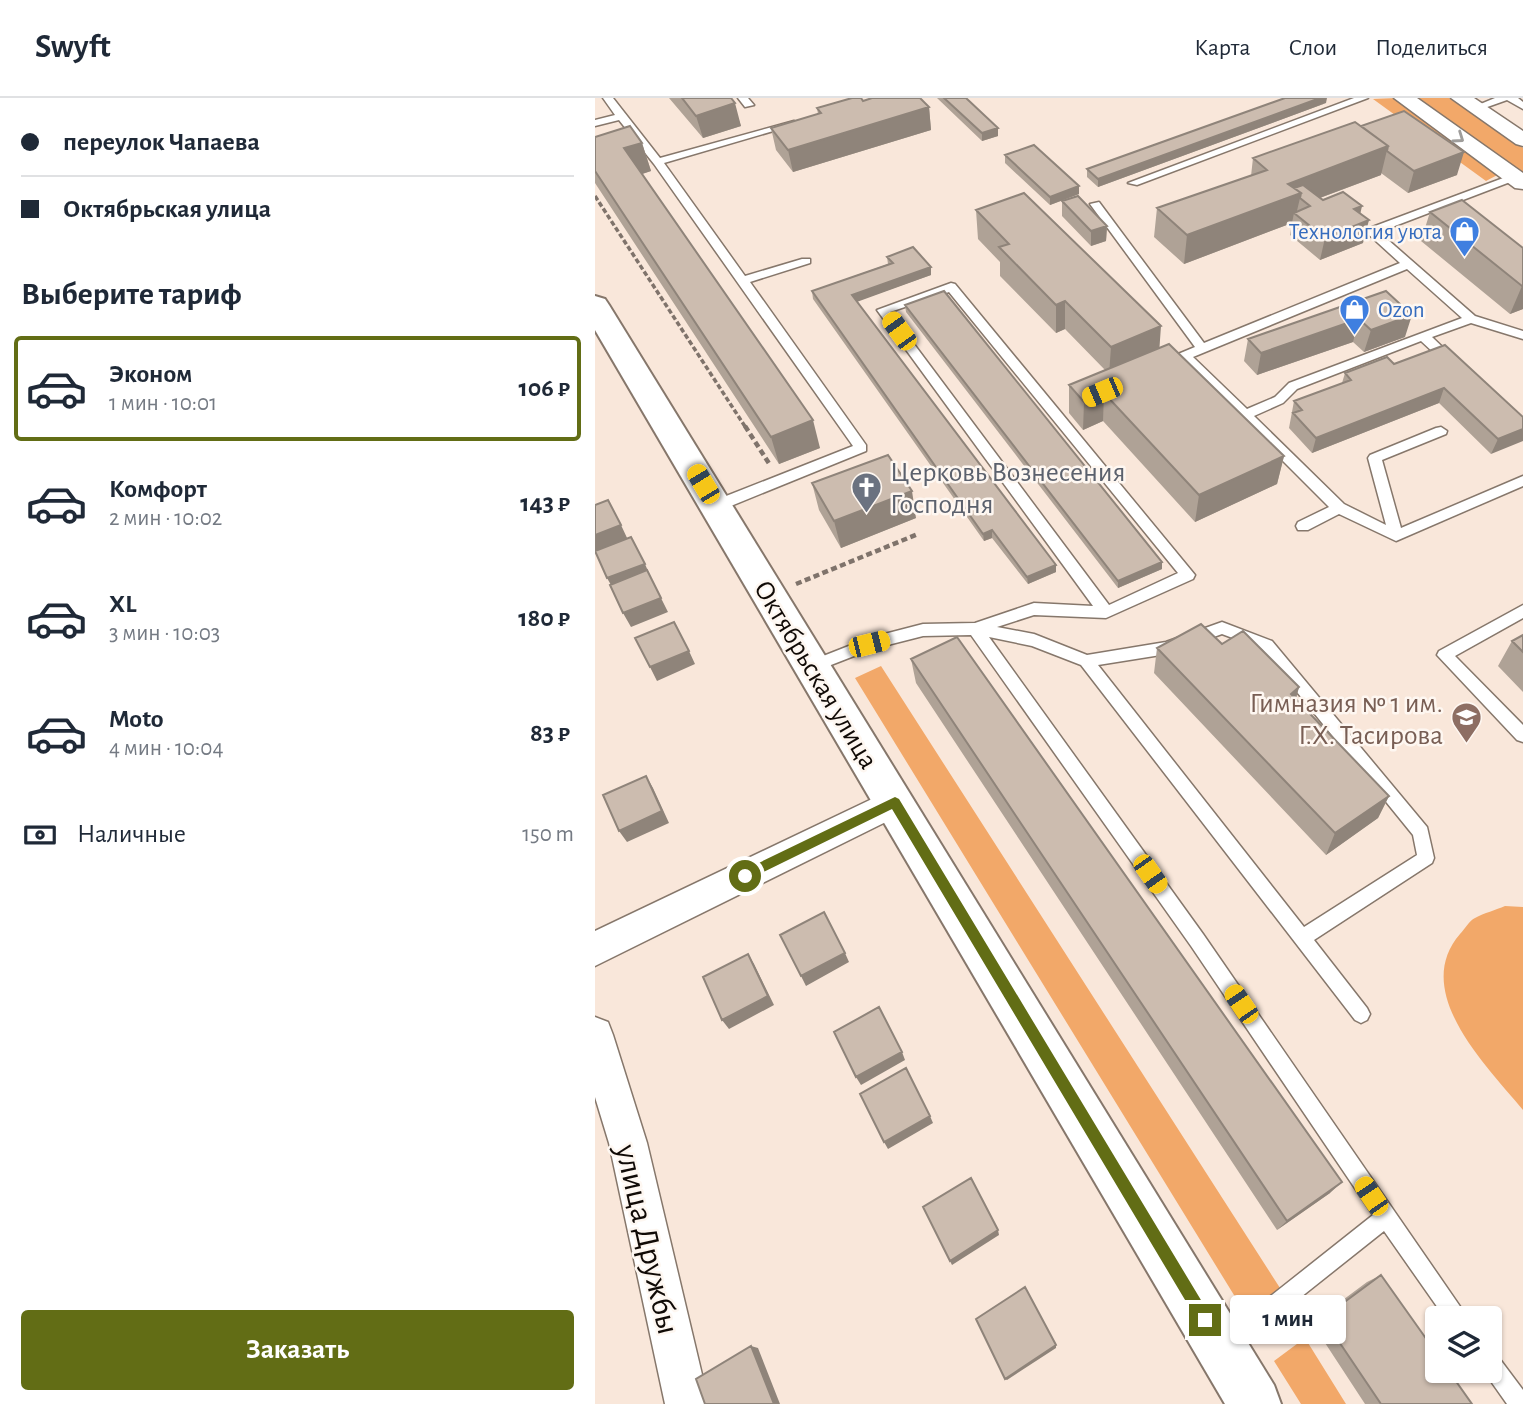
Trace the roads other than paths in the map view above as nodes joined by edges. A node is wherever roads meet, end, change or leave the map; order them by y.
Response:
1 (608, 98) edge
2 (1363, 98) edge
3 (1404, 98) edge
4 (1504, 98) edge
5 (1511, 98) edge
6 (1468, 103) edge
7 (1523, 106) edge
8 (621, 116) junction
9 (799, 121) edge
10 (595, 123) edge
11 (1523, 140) edge
12 (658, 162) junction
13 (1519, 180) edge
14 (1133, 183) dead end
15 (1095, 204) dead end
16 (806, 261) dead end
17 (1408, 264) junction
18 (743, 281) junction
19 (595, 305) edge
20 (1471, 318) junction
21 (1523, 335) edge
22 (1423, 336) junction
23 (1202, 349) junction
24 (1174, 356) junction
25 (1149, 371) edge
26 (1463, 373) edge
27 (1245, 415) junction
28 (1441, 431) dead end
29 (1523, 481) edge
30 (716, 506) junction
31 (1339, 508) junction
32 (1303, 526) dead end
33 (1396, 536) junction
34 (1523, 611) edge
35 (1106, 612) junction
36 (975, 629) junction
37 (1086, 661) junction
38 (813, 666) junction
39 (1523, 735) edge
40 (895, 802) junction
41 (1303, 939) junction
42 (595, 949) edge
43 (1361, 1014) dead end
44 (595, 1035) edge
45 (1385, 1217) junction
46 (1449, 1306) edge
47 (1219, 1343) junction
48 (1502, 1379) edge
49 (687, 1404) edge
50 (1255, 1404) edge
51 (1520, 1404) edge

1 - 8 lane
2 - 14 lane
3 -> 13 street
4 - 6 lane
5 - 7 lane
6 - 11 street
8 - 10 lane
8 - 12 lane
9 - 12 lane
12 - 18 lane
13 - 17 lane
15 - 23 lane
16 - 18 lane
17 - 20 lane
17 - 23 lane
18 - 30 lane
19 - 30 street, Октябрьская улица
20 - 21 lane
20 - 22 lane
22 - 26 lane
22 - 27 lane
23 - 24 lane
24 - 25 lane
24 - 27 lane
27 - 31 lane
28 - 33 lane
29 - 33 lane
30 - 38 street, Октябрьская улица
31 - 32 lane
31 - 33 lane
34 - 39 lane
35 - 35 lane
35 - 36 lane
36 - 37 lane
36 - 38 lane
36 - 45 lane
37 - 41 lane
37 - 41 lane
38 - 40 street, Октябрьская улица
40 - 42 street
40 - 47 street, Октябрьская улица
41 - 43 lane
44 - 49 street, улица Дружбы
45 - 46 lane
45 - 47 lane
47 - 50 street, Октябрьская улица
48 - 51 lane

